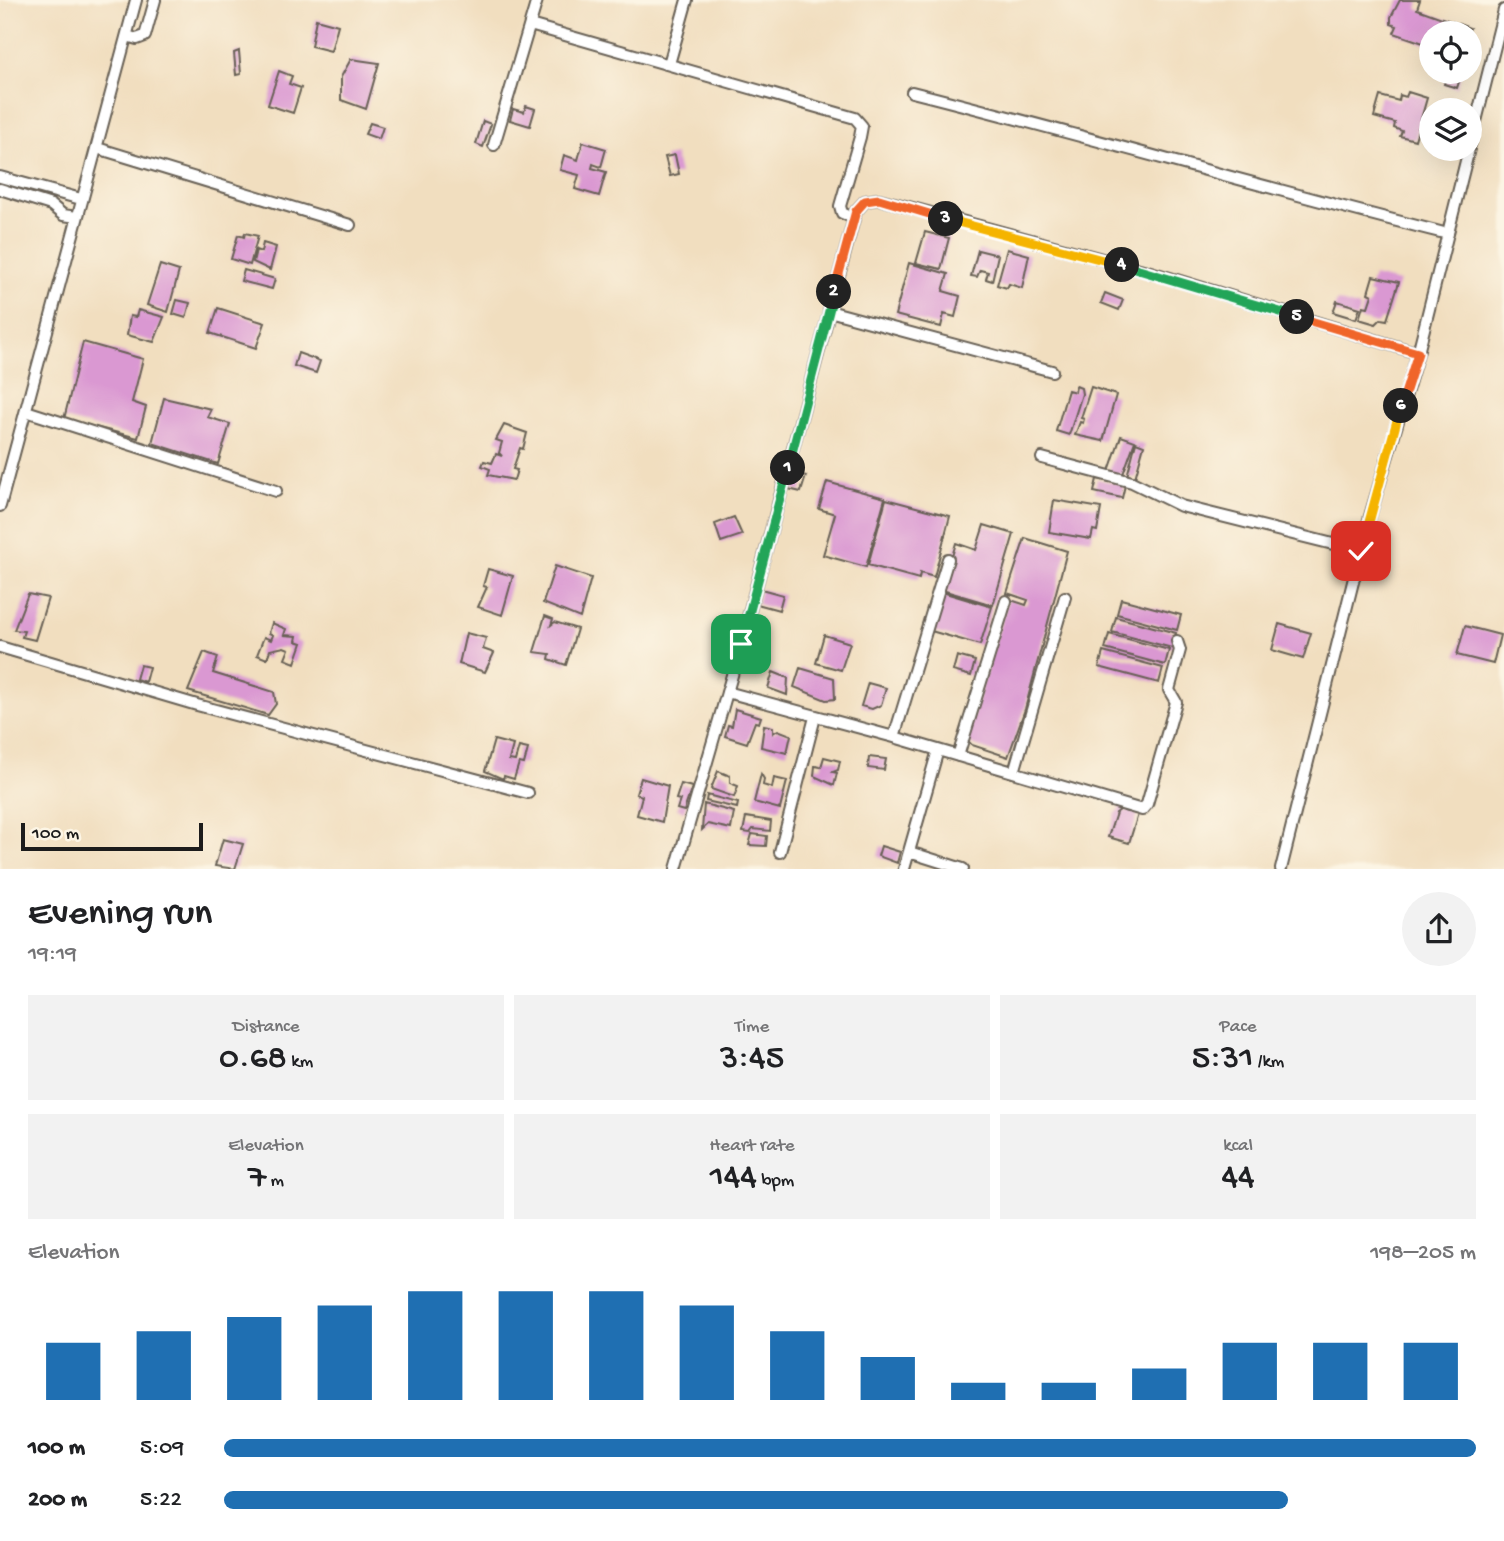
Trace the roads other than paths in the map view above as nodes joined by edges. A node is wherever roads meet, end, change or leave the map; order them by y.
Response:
1 (136, 0) edge
2 (155, 0) edge
3 (537, 0) edge
4 (687, 0) edge
5 (1504, 10) edge
6 (530, 25) junction
7 (127, 36) junction
8 (669, 64) junction
9 (912, 92) dead end
10 (1482, 99) edge
11 (494, 145) dead end
12 (97, 148) junction
13 (1466, 161) edge
14 (0, 177) edge
15 (0, 189) edge
16 (82, 199) junction
17 (77, 217) junction
18 (854, 218) junction
19 (350, 225) dead end
20 (1448, 234) junction
21 (829, 311) junction
22 (1418, 353) junction
23 (1052, 372) dead end
24 (26, 411) junction
25 (1042, 458) dead end
26 (276, 491) dead end
27 (0, 506) edge
28 (1361, 551) junction
29 (948, 559) dead end
30 (1065, 597) dead end
31 (1006, 601) dead end
32 (1177, 641) dead end
33 (0, 647) edge
34 (727, 692) junction
35 (815, 718) junction
36 (894, 737) junction
37 (938, 750) junction
38 (958, 756) junction
39 (1014, 772) junction
40 (528, 793) dead end
41 (780, 852) dead end
42 (909, 852) junction
43 (676, 869) edge
44 (904, 869) edge
45 (963, 869) edge
46 (1281, 869) edge

1 - 7 street
2 - 7 street
3 - 6 street
4 - 8 street
5 - 10 street
6 - 8 street
6 - 11 street
7 - 12 street
8 - 18 street
9 - 20 street
12 - 16 street
12 - 19 street
13 - 20 street
14 - 16 street
15 - 17 street
16 - 17 street
17 - 24 street
18 - 21 street
18 - 22 street
20 - 22 street
21 - 23 street
21 - 34 street
22 - 28 street
24 - 26 street
24 - 27 street
25 - 28 street
28 - 46 street
29 - 36 street
30 - 39 street
31 - 38 street
32 - 39 street
33 - 40 street
34 - 35 street
34 - 43 street
35 - 36 street
35 - 41 street
36 - 37 street
37 - 38 street
37 - 42 street
38 - 39 street
42 - 44 street
42 - 45 street

